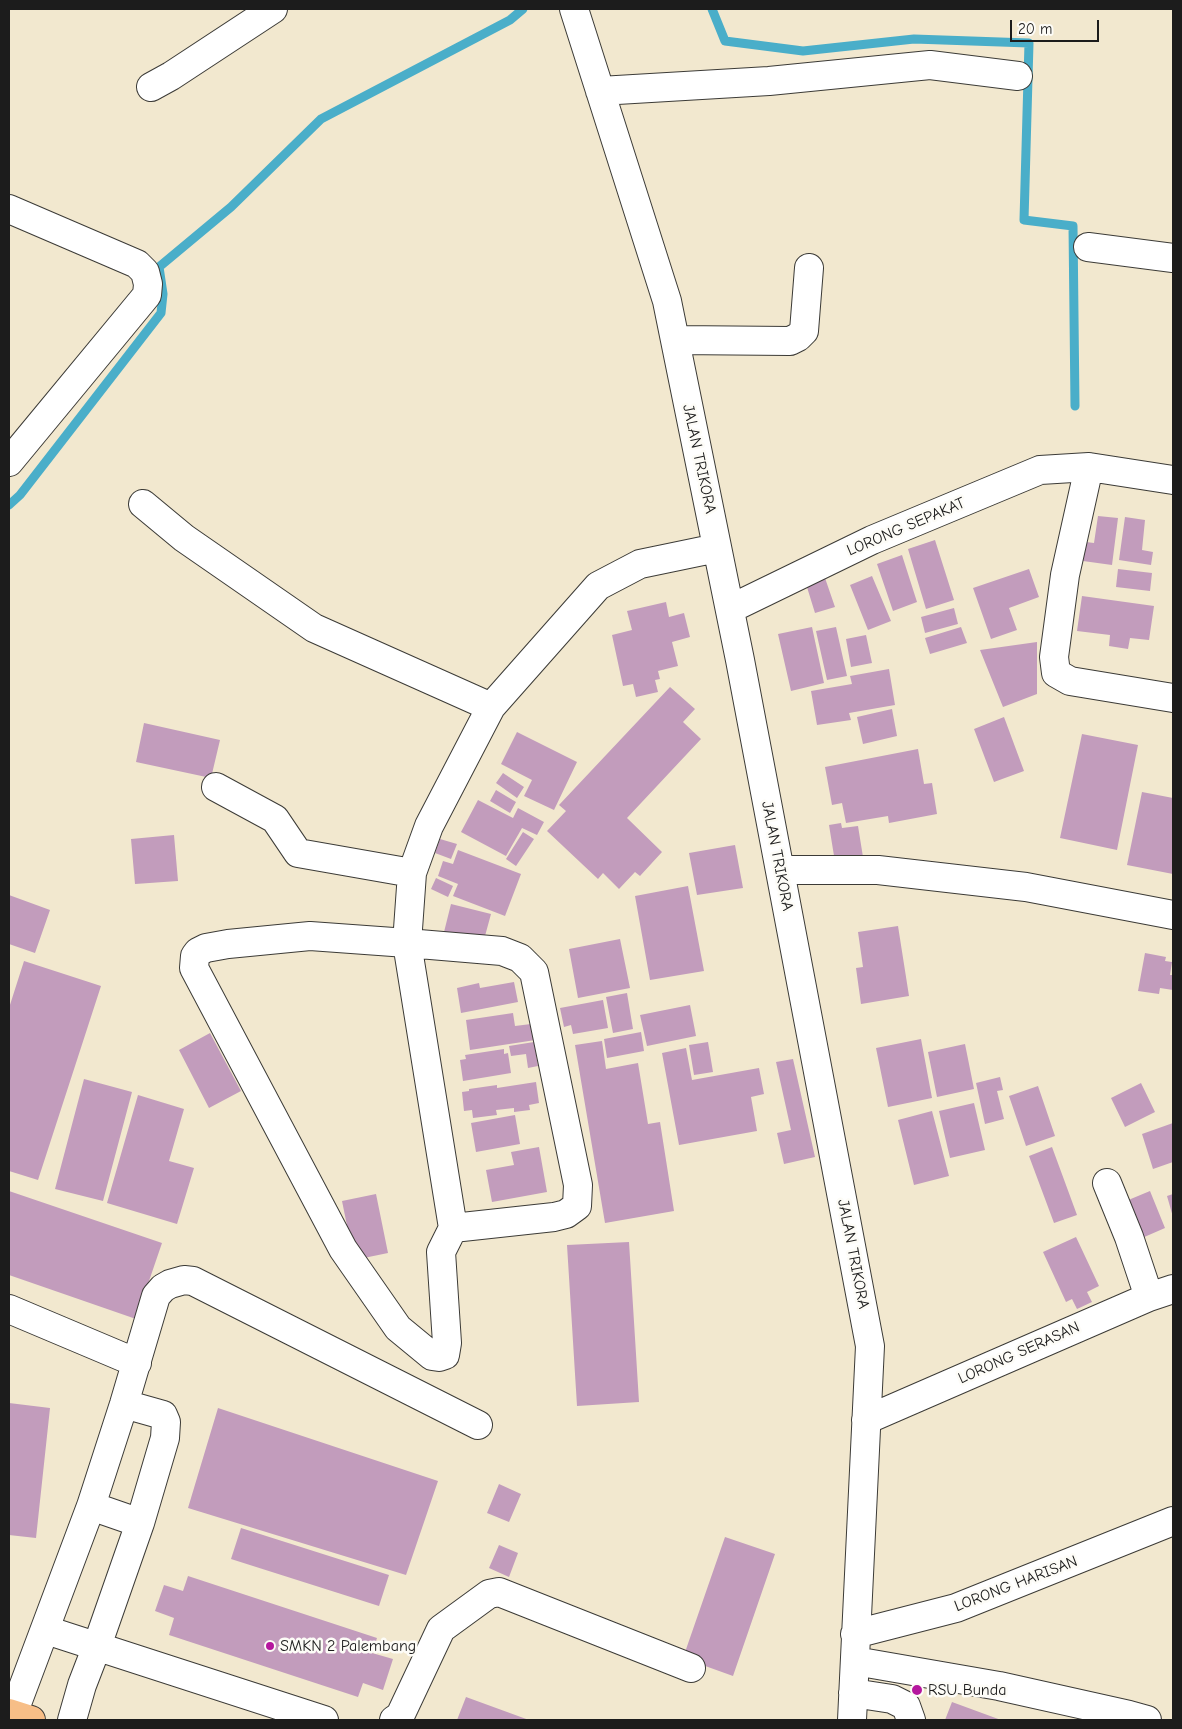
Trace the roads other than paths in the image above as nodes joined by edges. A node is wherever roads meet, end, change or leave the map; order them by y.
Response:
1 (273, 9) edge
2 (574, 9) edge
3 (1018, 76) dead end
4 (151, 88) dead end
5 (600, 91) junction
6 (9, 209) edge
7 (1088, 247) dead end
8 (1173, 258) edge
9 (809, 268) dead end
10 (675, 340) junction
11 (9, 462) edge
12 (1089, 467) junction
13 (1173, 480) edge
14 (143, 504) dead end
15 (717, 548) junction
16 (730, 609) junction
17 (1173, 698) edge
18 (491, 707) junction
19 (216, 787) dead end
20 (780, 870) junction
21 (412, 873) junction
22 (1173, 915) edge
23 (407, 943) junction
24 (1107, 1183) dead end
25 (453, 1228) junction
26 (1161, 1293) edge
27 (9, 1309) edge
28 (136, 1363) junction
29 (124, 1404) junction
30 (866, 1420) junction
31 (478, 1425) dead end
32 (91, 1506) junction
33 (1173, 1521) edge
34 (140, 1523) junction
35 (46, 1630) junction
36 (855, 1634) junction
37 (97, 1646) junction
38 (855, 1661) junction
39 (691, 1668) dead end
40 (853, 1693) junction
41 (18, 1716) edge
42 (72, 1720) edge
43 (324, 1720) edge
44 (394, 1720) edge
45 (852, 1720) edge
46 (911, 1720) edge
47 (1147, 1720) edge

1 - 4 street
2 - 5 street, JALAN TRIKORA
3 - 5 street
5 - 10 street, JALAN TRIKORA
6 - 11 street
7 - 8 street
9 - 10 street
10 - 15 street, JALAN TRIKORA
12 - 13 street, LORONG SEPAKAT
12 - 16 street, LORONG SEPAKAT
12 - 17 street
14 - 18 street
15 - 16 street, JALAN TRIKORA
15 - 18 street
16 - 20 street, JALAN TRIKORA
18 - 21 street
19 - 21 street
20 - 22 street
20 - 30 street, JALAN TRIKORA
21 - 23 street
23 - 25 street
23 - 25 street
23 - 25 street
24 - 26 street
26 - 30 street, LORONG SERASAN
27 - 28 street
28 - 29 street
28 - 31 street
29 - 32 street
29 - 34 street
30 - 36 street, JALAN TRIKORA
32 - 34 street
32 - 35 street
33 - 36 street, LORONG HARISAN
34 - 37 street
35 - 37 street
35 - 41 street
36 - 38 street, JALAN TRIKORA
37 - 42 street
37 - 43 street
38 - 40 street, JALAN TRIKORA
38 - 47 street
39 - 44 street
40 - 45 street, JALAN TRIKORA
40 - 46 street

